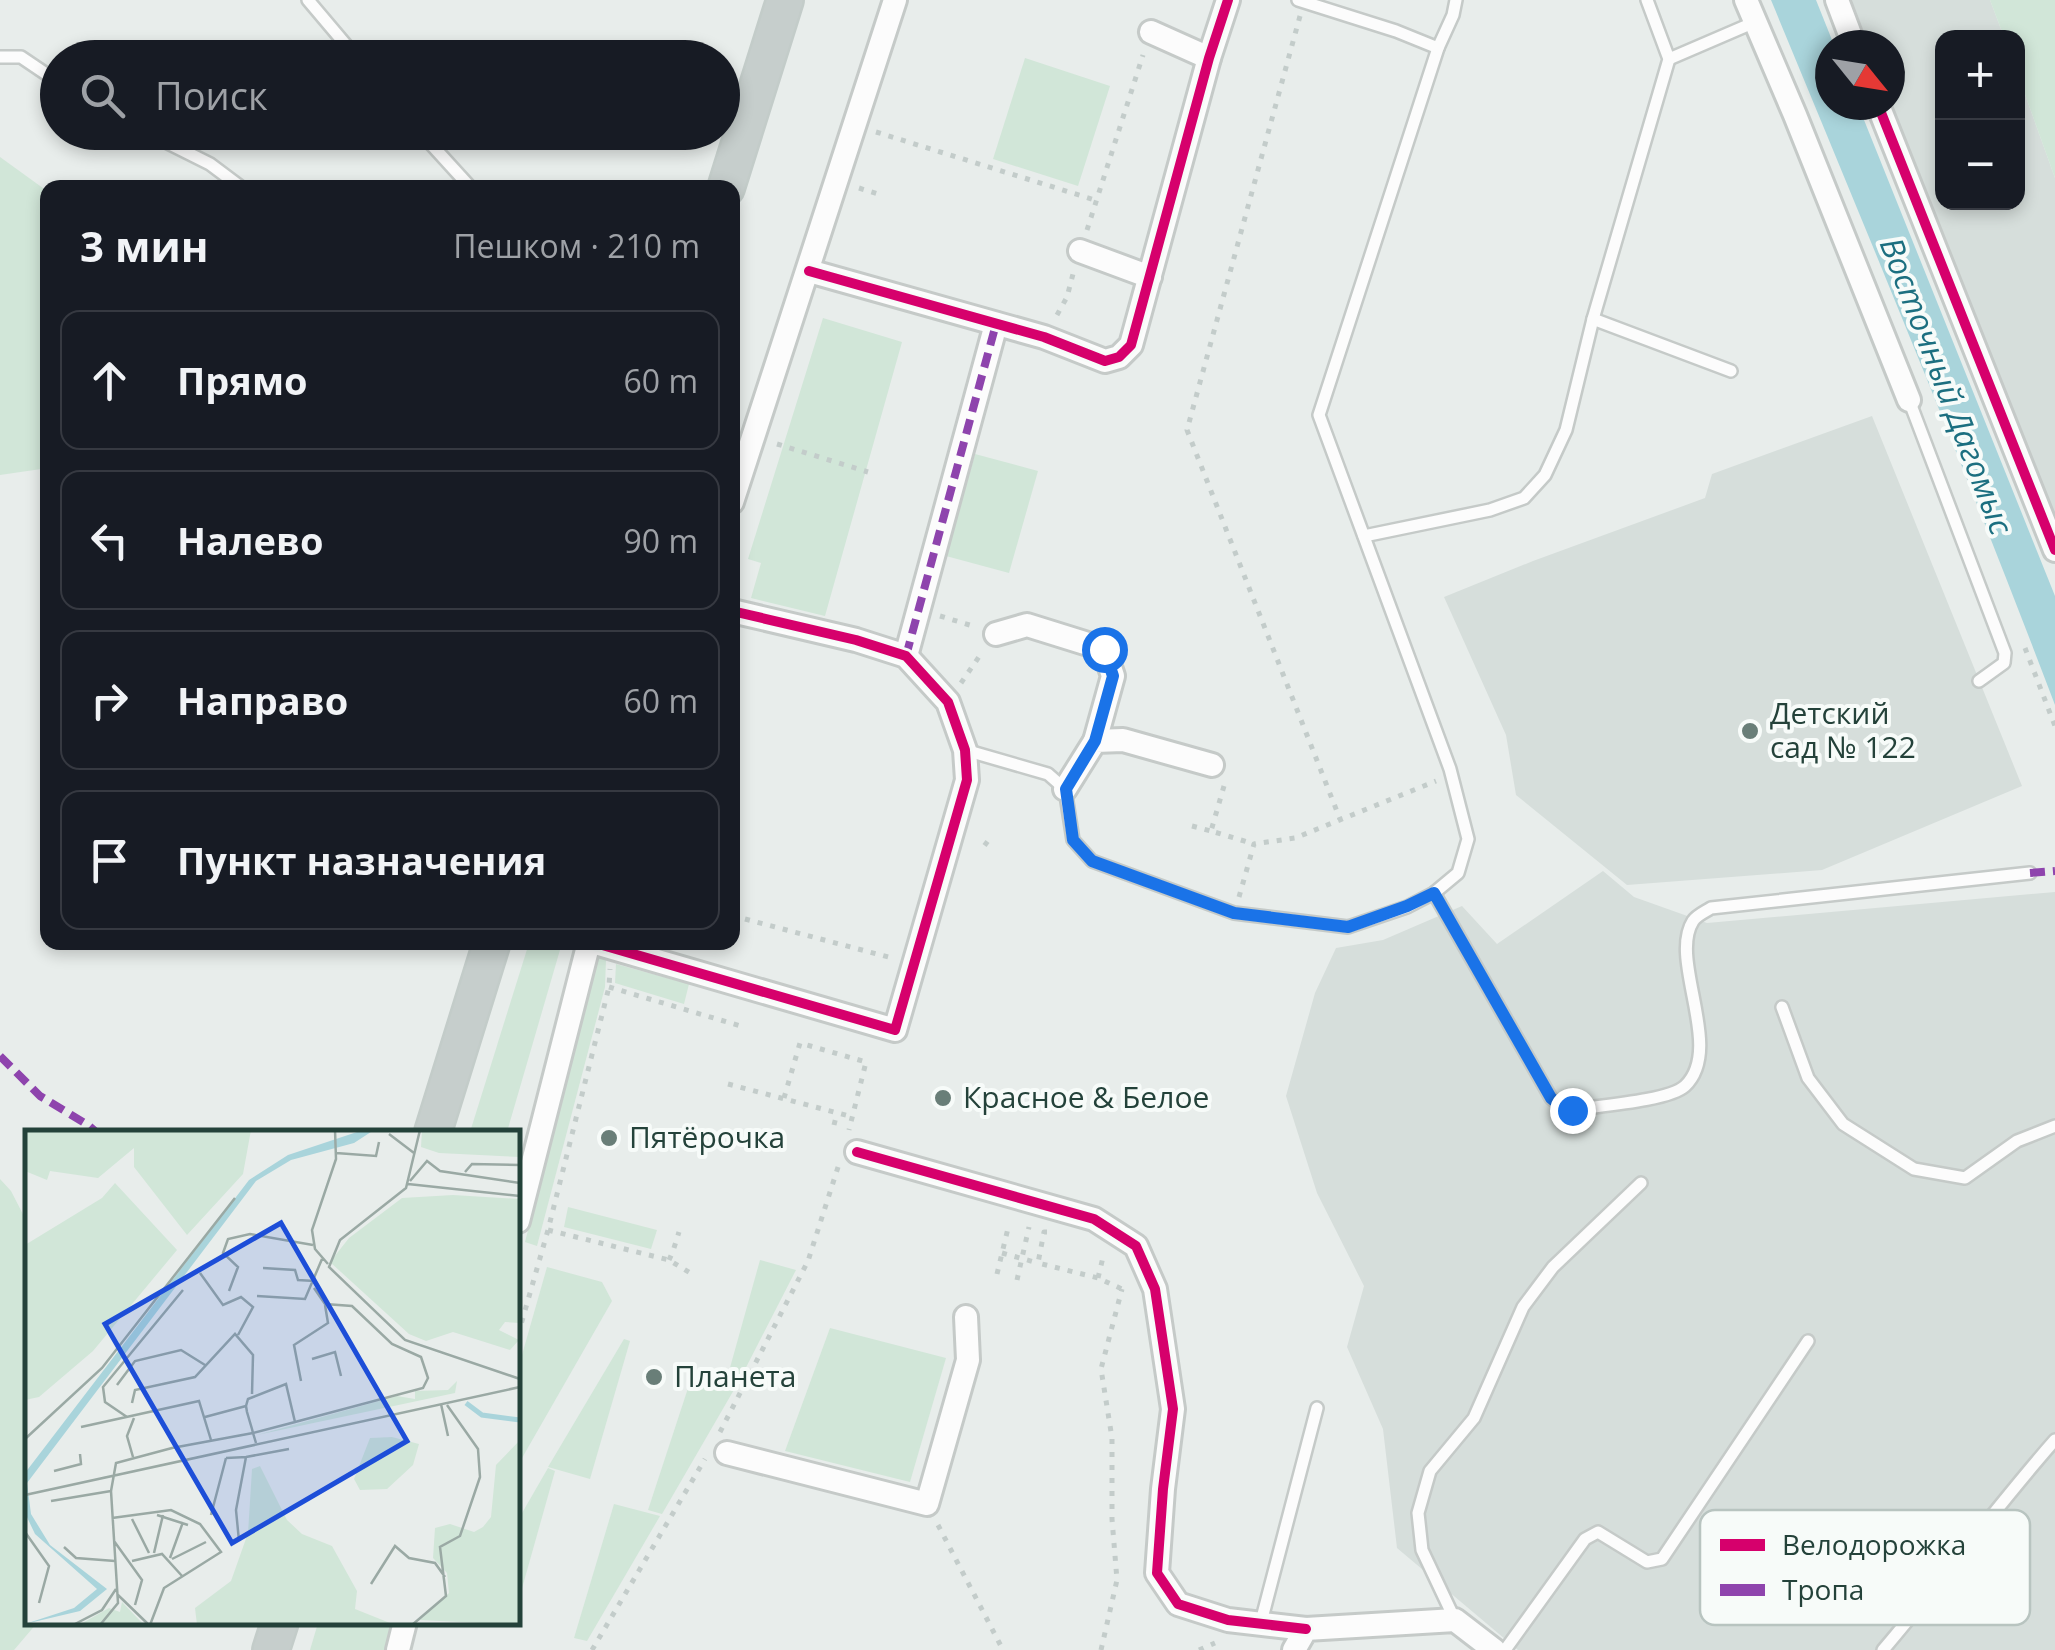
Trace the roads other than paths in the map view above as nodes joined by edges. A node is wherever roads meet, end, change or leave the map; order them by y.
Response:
1 (308, 0) edge
2 (785, 0) edge
3 (896, 0) edge
4 (1228, 0) edge
5 (1456, 0) edge
6 (1646, 0) edge
7 (1837, 0) edge
8 (1301, 1) edge
9 (1751, 11) edge
10 (1848, 30) edge
11 (1151, 32) road end
12 (341, 40) edge
13 (1438, 48) junction
14 (0, 57) edge
15 (1210, 58) junction
16 (1669, 60) junction
17 (40, 70) edge
18 (1884, 120) edge
19 (740, 143) edge
20 (182, 150) edge
21 (436, 150) edge
22 (738, 150) edge
23 (231, 180) edge
24 (464, 180) edge
25 (729, 180) edge
26 (1080, 251) road end
27 (809, 270) junction
28 (1150, 277) junction
29 (1593, 320) junction
30 (996, 324) junction
31 (1731, 371) dead end
32 (1908, 400) joint
33 (740, 478) edge
34 (1364, 536) junction
35 (2055, 550) edge
36 (740, 613) edge
37 (996, 634) road end
38 (906, 656) junction
39 (1979, 681) dead end
40 (1095, 741) junction
41 (965, 750) junction
42 (1212, 765) road end
43 (1066, 789) junction
44 (2030, 873) dead end
45 (1434, 893) junction
46 (489, 950) edge
47 (596, 950) edge
48 (619, 950) edge
49 (1782, 1007) dead end
50 (2055, 1126) edge
51 (433, 1130) edge
52 (849, 1147) road end
53 (1641, 1182) dead end
54 (520, 1214) edge
55 (966, 1317) dead end
56 (1808, 1341) dead end
57 (1317, 1408) dead end
58 (2055, 1440) edge
59 (727, 1452) dead end
60 (1995, 1510) edge
61 (1455, 1620) junction
62 (1261, 1622) junction
63 (279, 1625) edge
64 (404, 1625) edge
65 (1904, 1625) edge
66 (1306, 1629) junction
67 (271, 1650) edge
68 (398, 1650) edge
69 (1294, 1650) edge
70 (1494, 1650) edge
71 (1504, 1650) edge
72 (1883, 1650) edge

1 - 12 lane
2 - 19 highway
3 - 27 street
4 - 15 street
5 - 13 lane
6 - 16 lane
7 - 10 street
8 - 13 lane
9 - 16 lane
9 - 32 street
11 - 15 street
13 - 34 lane
14 - 17 lane
15 - 28 street
16 - 29 lane
18 - 35 street
20 - 23 lane
21 - 24 lane
22 - 25 highway
26 - 28 street
27 - 30 street
27 - 33 street
28 - 30 street
29 - 31 lane
29 - 34 lane
30 - 38 street
32 - 39 lane
34 - 45 lane
36 - 38 street
37 - 40 street
38 - 41 street
40 - 42 street
40 - 43 street
41 - 43 lane
41 - 48 street
43 - 45 lane
44 - 45 lane
46 - 51 highway
47 - 54 street
49 - 50 lane
52 - 62 street
53 - 61 lane
55 - 59 street
56 - 71 lane
57 - 62 lane
58 - 60 lane
61 - 66 street
61 - 70 street
62 - 66 street
63 - 67 highway
64 - 68 street
65 - 72 lane
66 - 69 street

